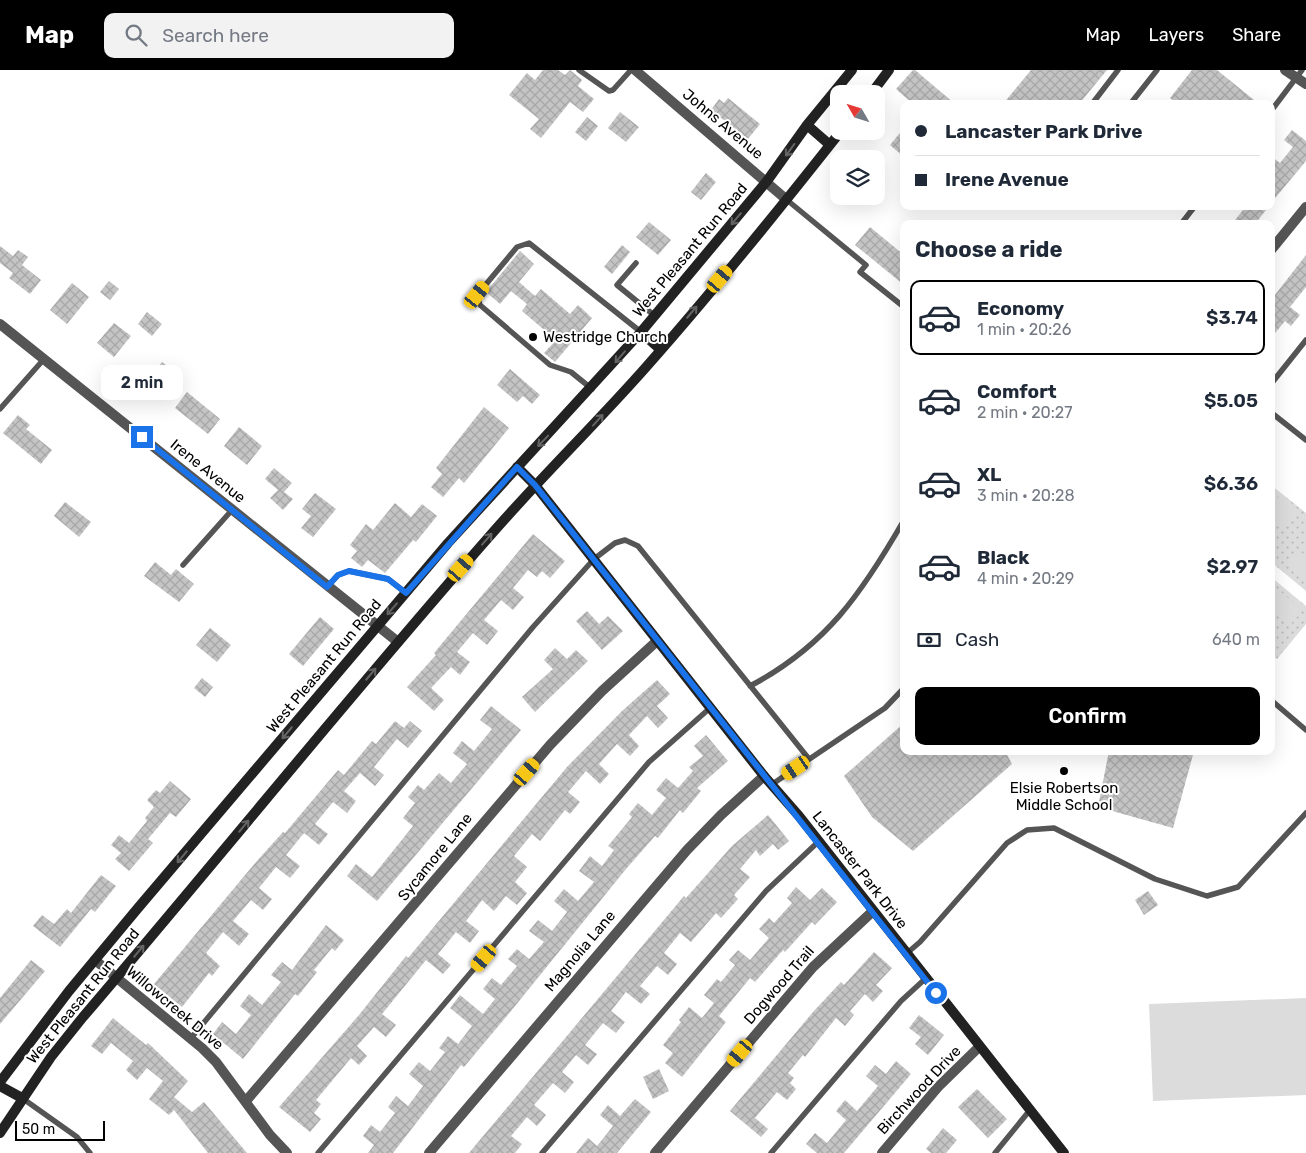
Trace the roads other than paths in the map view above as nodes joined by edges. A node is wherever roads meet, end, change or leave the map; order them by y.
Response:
1 (579, 70) edge
2 (631, 70) edge
3 (636, 70) edge
4 (852, 70) edge
5 (889, 70) edge
6 (1118, 70) edge
7 (1157, 70) edge
8 (1285, 70) edge
9 (1302, 78) edge
10 (878, 85) edge
11 (1095, 100) edge
12 (1133, 100) edge
13 (1275, 107) edge
14 (807, 125) junction
15 (834, 140) edge
16 (830, 145) junction
17 (767, 181) junction
18 (787, 200) junction
19 (1306, 207) edge
20 (1192, 210) edge
21 (1184, 220) edge
22 (1275, 245) edge
23 (636, 263) dead end
24 (900, 304) edge
25 (654, 316) junction
26 (0, 324) edge
27 (641, 332) junction
28 (1306, 340) edge
29 (661, 350) junction
30 (44, 359) junction
31 (1275, 379) edge
32 (592, 389) junction
33 (0, 409) edge
34 (1275, 416) edge
35 (1306, 440) edge
36 (517, 467) junction
37 (535, 485) junction
38 (232, 510) junction
39 (900, 527) edge
40 (594, 559) junction
41 (183, 566) dead end
42 (327, 587) junction
43 (406, 593) junction
44 (377, 626) junction
45 (657, 641) junction
46 (398, 642) junction
47 (750, 686) junction
48 (900, 692) edge
49 (1275, 703) edge
50 (710, 708) junction
51 (1306, 730) edge
52 (809, 759) junction
53 (764, 776) junction
54 (771, 785) junction
55 (1306, 813) edge
56 (818, 842) junction
57 (872, 912) junction
58 (906, 954) junction
59 (95, 960) junction
60 (116, 978) junction
61 (925, 979) junction
62 (190, 1038) junction
63 (979, 1047) junction
64 (0, 1084) edge
65 (22, 1098) junction
66 (246, 1101) junction
67 (1030, 1110) junction
68 (0, 1133) edge
69 (90, 1153) edge
70 (287, 1153) edge
71 (318, 1153) edge
72 (429, 1153) edge
73 (542, 1153) edge
74 (656, 1153) edge
75 (771, 1153) edge
76 (882, 1153) edge
77 (995, 1153) edge
78 (1064, 1153) edge

1 - 2 lane
3 - 17 street, Johns Avenue
4 - 14 main road, West Pleasant Run Road
5 - 10 main road
6 - 11 lane
7 - 12 lane
8 - 9 street
9 - 13 lane
14 - 16 main road
14 -> 17 main road, West Pleasant Run Road
15 - 16 main road, West Pleasant Run Road
16 - 18 main road, West Pleasant Run Road
17 - 18 street, Johns Avenue
17 -> 25 main road, West Pleasant Run Road
18 - 24 lane
29 -> 18 main road, West Pleasant Run Road
19 - 22 street
20 - 21 lane
23 - 25 lane
25 - 27 main road, West Pleasant Run Road
26 - 30 street, Irene Avenue
27 - 29 main road
27 -> 32 main road, West Pleasant Run Road
27 - 32 lane
28 - 31 lane
37 -> 29 main road, West Pleasant Run Road
30 - 33 lane
30 - 38 street, Irene Avenue
32 -> 36 main road, West Pleasant Run Road
34 - 35 lane
36 - 37 main road, Lancaster Park Drive
36 - 43 main road, West Pleasant Run Road
37 - 40 main road, Lancaster Park Drive
46 -> 37 main road, West Pleasant Run Road
38 - 41 lane
38 - 42 street, Irene Avenue
39 - 47 lane
40 - 45 main road, Lancaster Park Drive
40 - 47 lane
40 - 62 lane
42 - 43 lane
42 - 44 street, Irene Avenue
43 -> 44 main road, West Pleasant Run Road
44 - 46 street, Irene Avenue
44 -> 59 main road, West Pleasant Run Road
45 - 50 main road, Lancaster Park Drive
45 - 66 street, Sycamore Lane
60 -> 46 main road, West Pleasant Run Road
47 - 52 lane
48 - 52 lane
49 - 51 lane
50 - 53 main road, Lancaster Park Drive
50 - 71 lane
52 - 54 lane
53 - 54 main road, Lancaster Park Drive
53 - 72 street, Magnolia Lane
54 - 56 main road, Lancaster Park Drive
55 - 58 lane
56 - 57 main road, Lancaster Park Drive
56 - 73 lane
57 - 58 main road, Lancaster Park Drive
57 - 74 street, Dogwood Trail
58 - 61 main road, Lancaster Park Drive
59 - 60 street, Willowcreek Drive
59 - 64 main road, West Pleasant Run Road
60 - 62 street, Willowcreek Drive
60 - 65 main road, West Pleasant Run Road
61 - 63 main road, Lancaster Park Drive
61 - 75 lane
62 - 66 street, Willowcreek Drive
63 - 67 main road, Lancaster Park Drive
63 - 76 street, Birchwood Drive
64 - 65 main road
65 - 68 main road, West Pleasant Run Road
65 - 69 lane
66 - 70 street, Willowcreek Drive
67 - 77 lane
67 - 78 main road, Lancaster Park Drive

